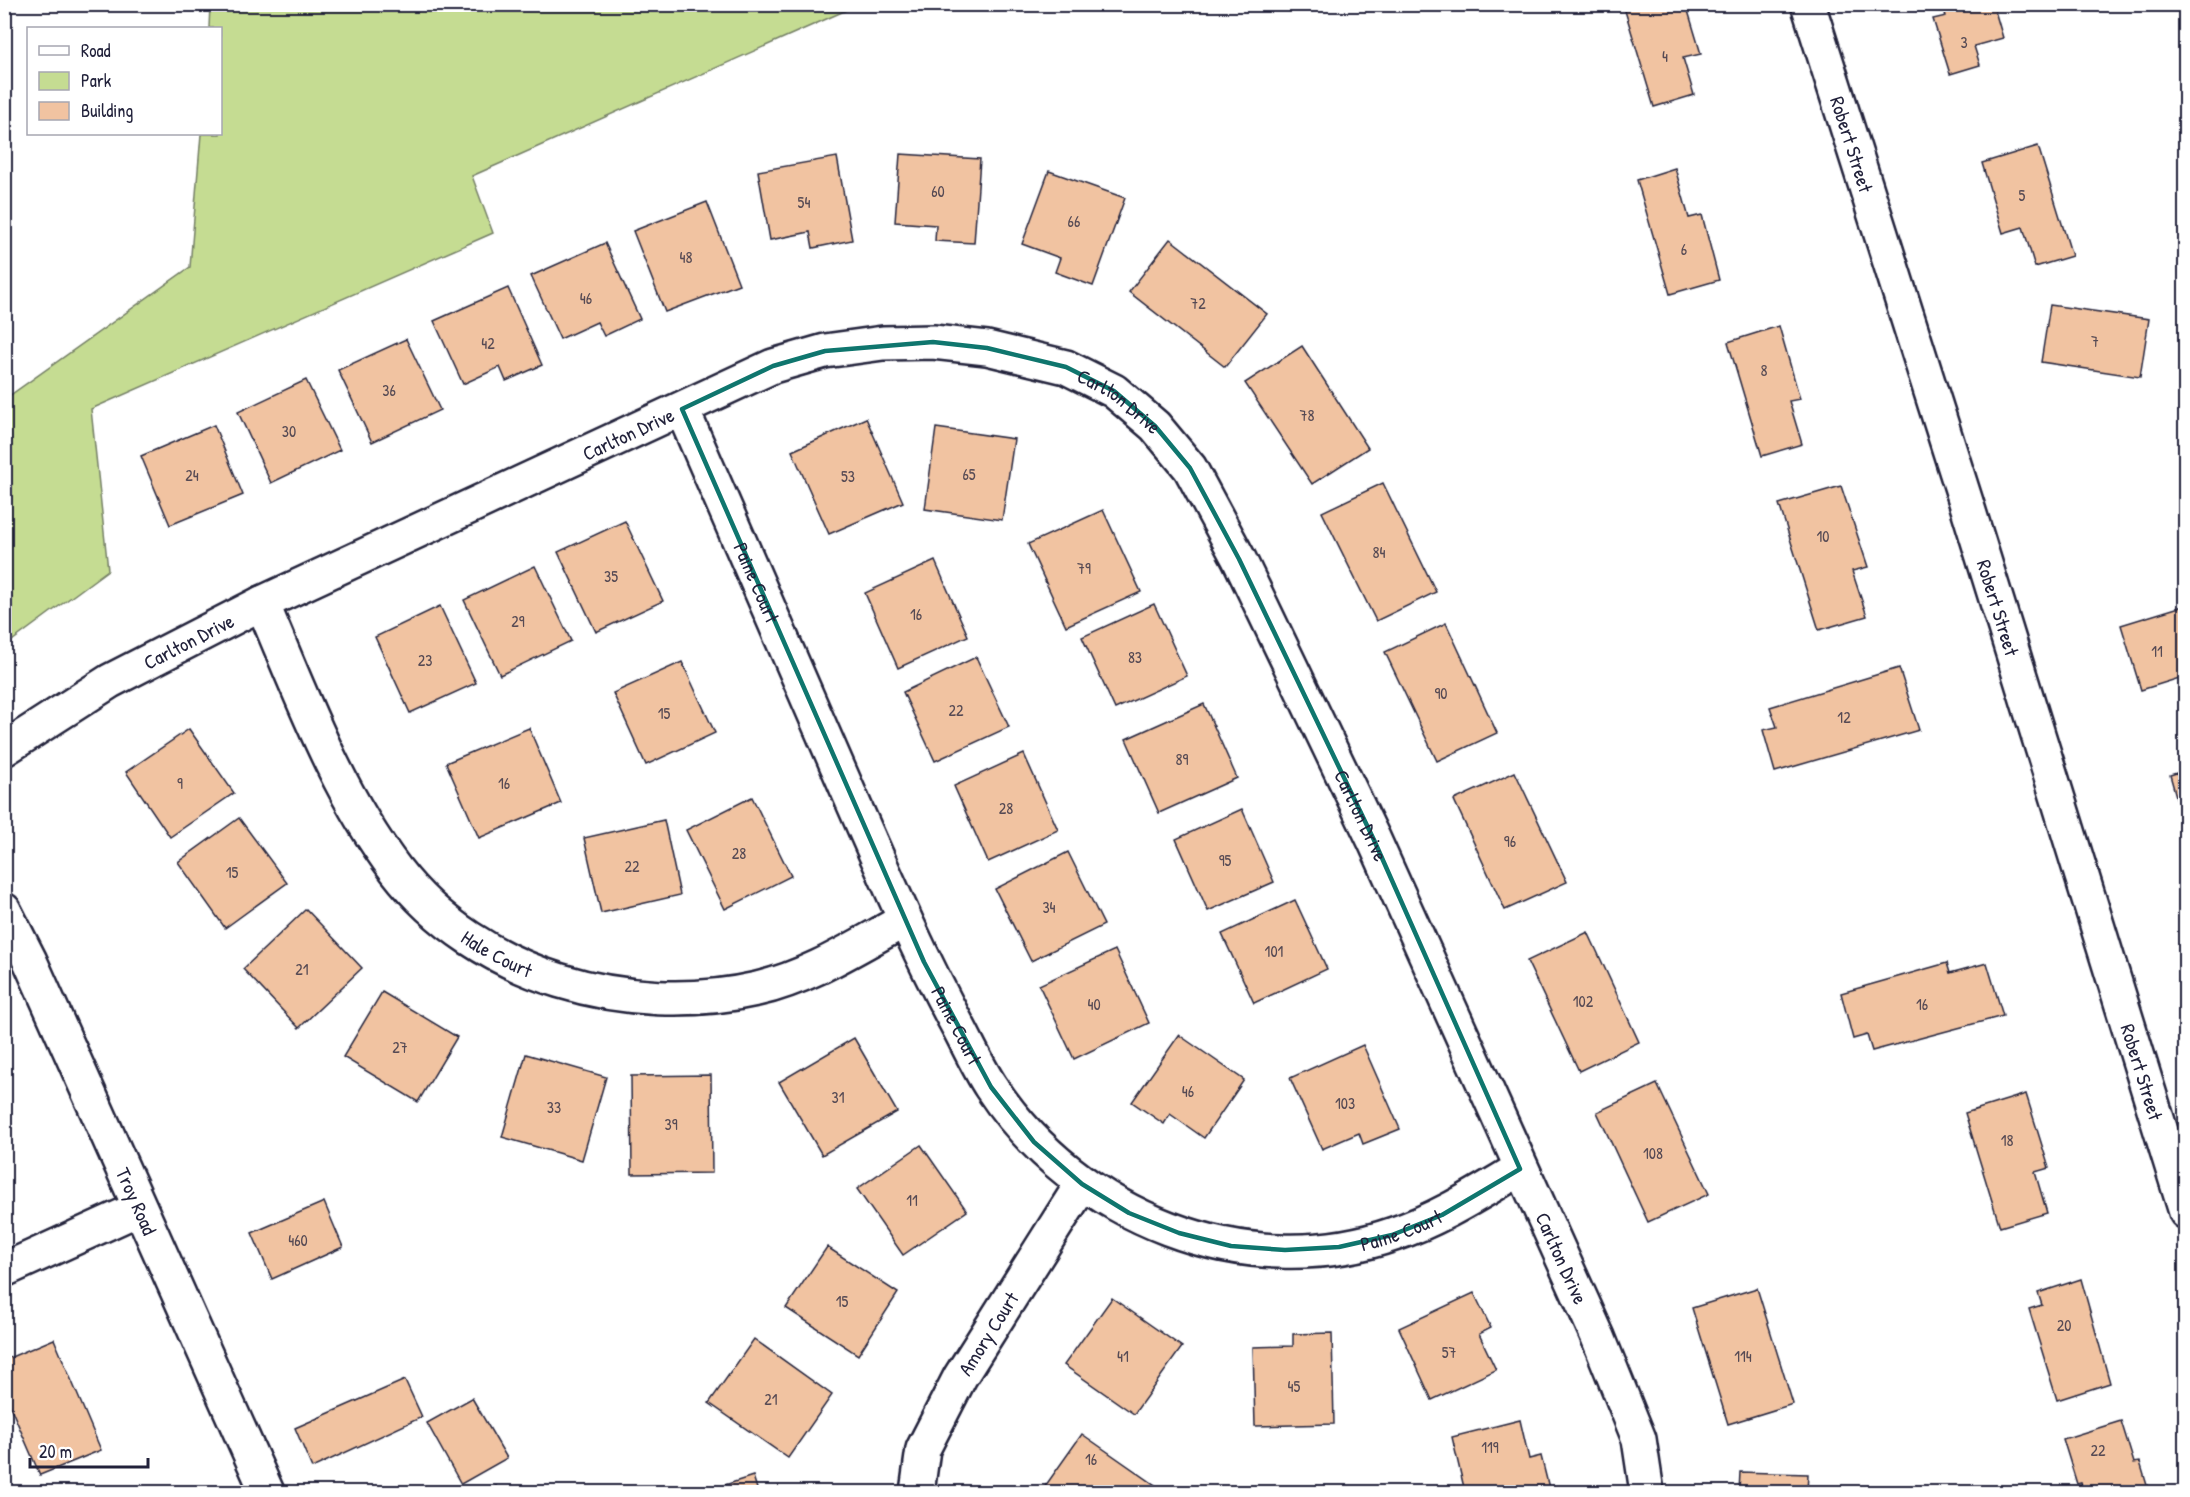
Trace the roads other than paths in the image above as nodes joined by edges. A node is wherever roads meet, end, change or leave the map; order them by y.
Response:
1 (1808, 4) edge
2 (682, 409) junction
3 (262, 603) junction
4 (4, 749) edge
5 (4, 910) edge
6 (904, 920) junction
7 (1520, 1169) junction
8 (1082, 1184) junction
9 (2184, 1199) edge
10 (138, 1209) junction
11 (4, 1270) edge
12 (267, 1492) edge
13 (917, 1492) edge
14 (1647, 1492) edge

1 - 9 street, Robert Street
2 - 3 street, Carlton Drive
2 - 6 street, Paine Court
2 - 7 street, Carlton Drive
3 - 4 street, Carlton Drive
3 - 6 street, Hale Court
5 - 10 street, Troy Road
6 - 8 street, Paine Court
7 - 8 street, Paine Court
7 - 14 street, Carlton Drive
8 - 13 street, Amory Court
10 - 11 street
10 - 12 street, Troy Road

